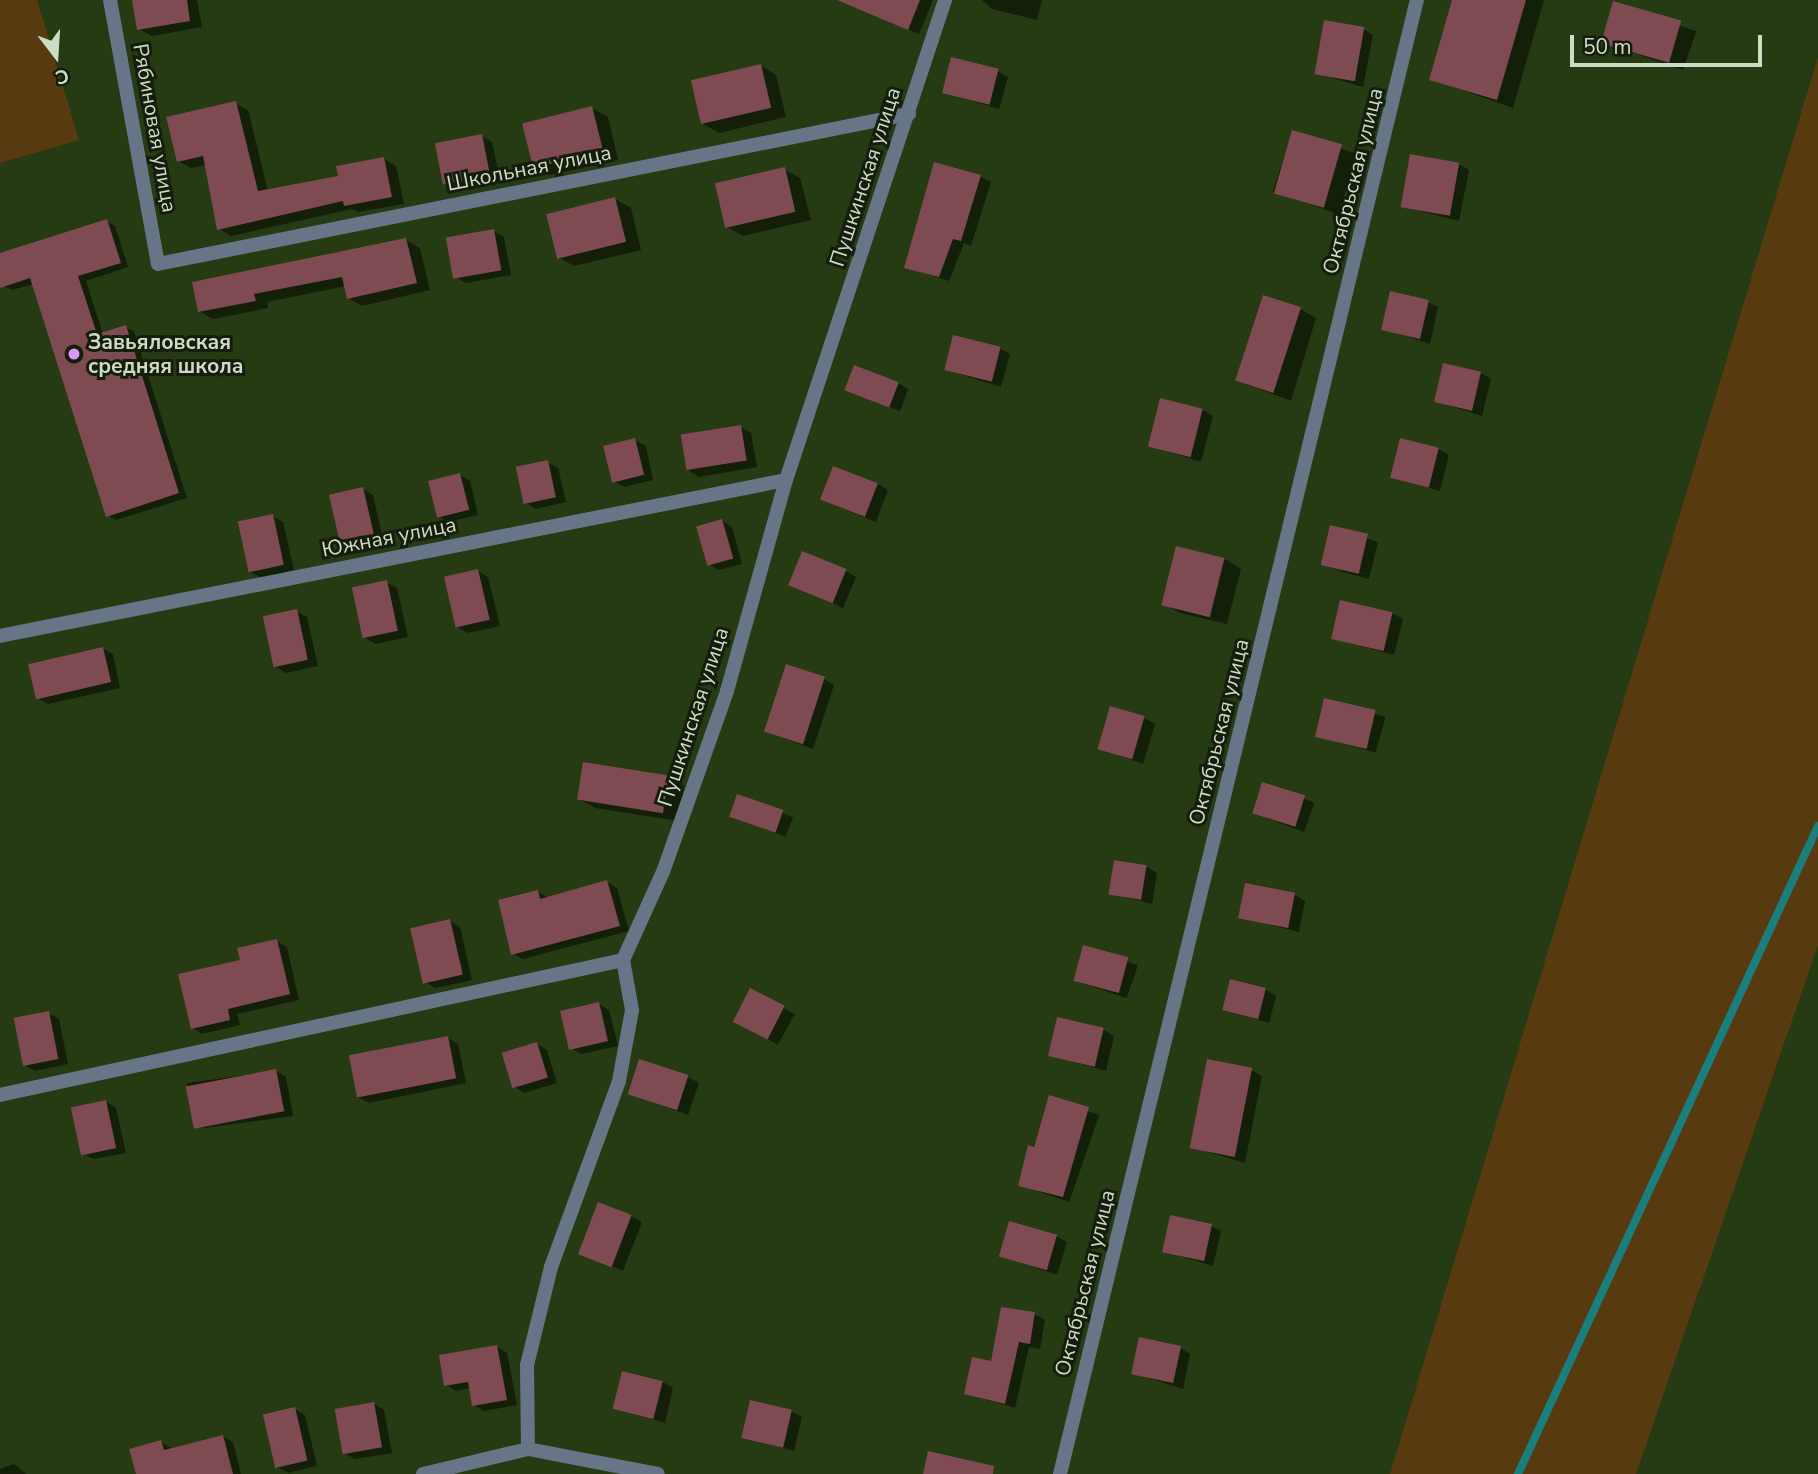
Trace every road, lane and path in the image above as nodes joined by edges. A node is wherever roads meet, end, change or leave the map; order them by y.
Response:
1 (110, 0) edge
2 (945, 0) edge
3 (1417, 0) edge
4 (909, 114) junction
5 (158, 264) joint
6 (786, 480) junction
7 (0, 636) edge
8 (623, 960) junction
9 (0, 1095) edge
10 (528, 1449) junction
11 (423, 1474) edge
12 (658, 1474) edge
13 (1060, 1474) edge

1 - 5 street, Рябиновая улица
2 - 4 street, Пушкинская улица
3 - 13 street, Октябрьская улица
4 - 5 street, Школьная улица
4 - 6 street, Пушкинская улица
6 - 7 street, Южная улица
6 - 8 street, Пушкинская улица
8 - 9 street
8 - 10 street
10 - 11 street
10 - 12 street

